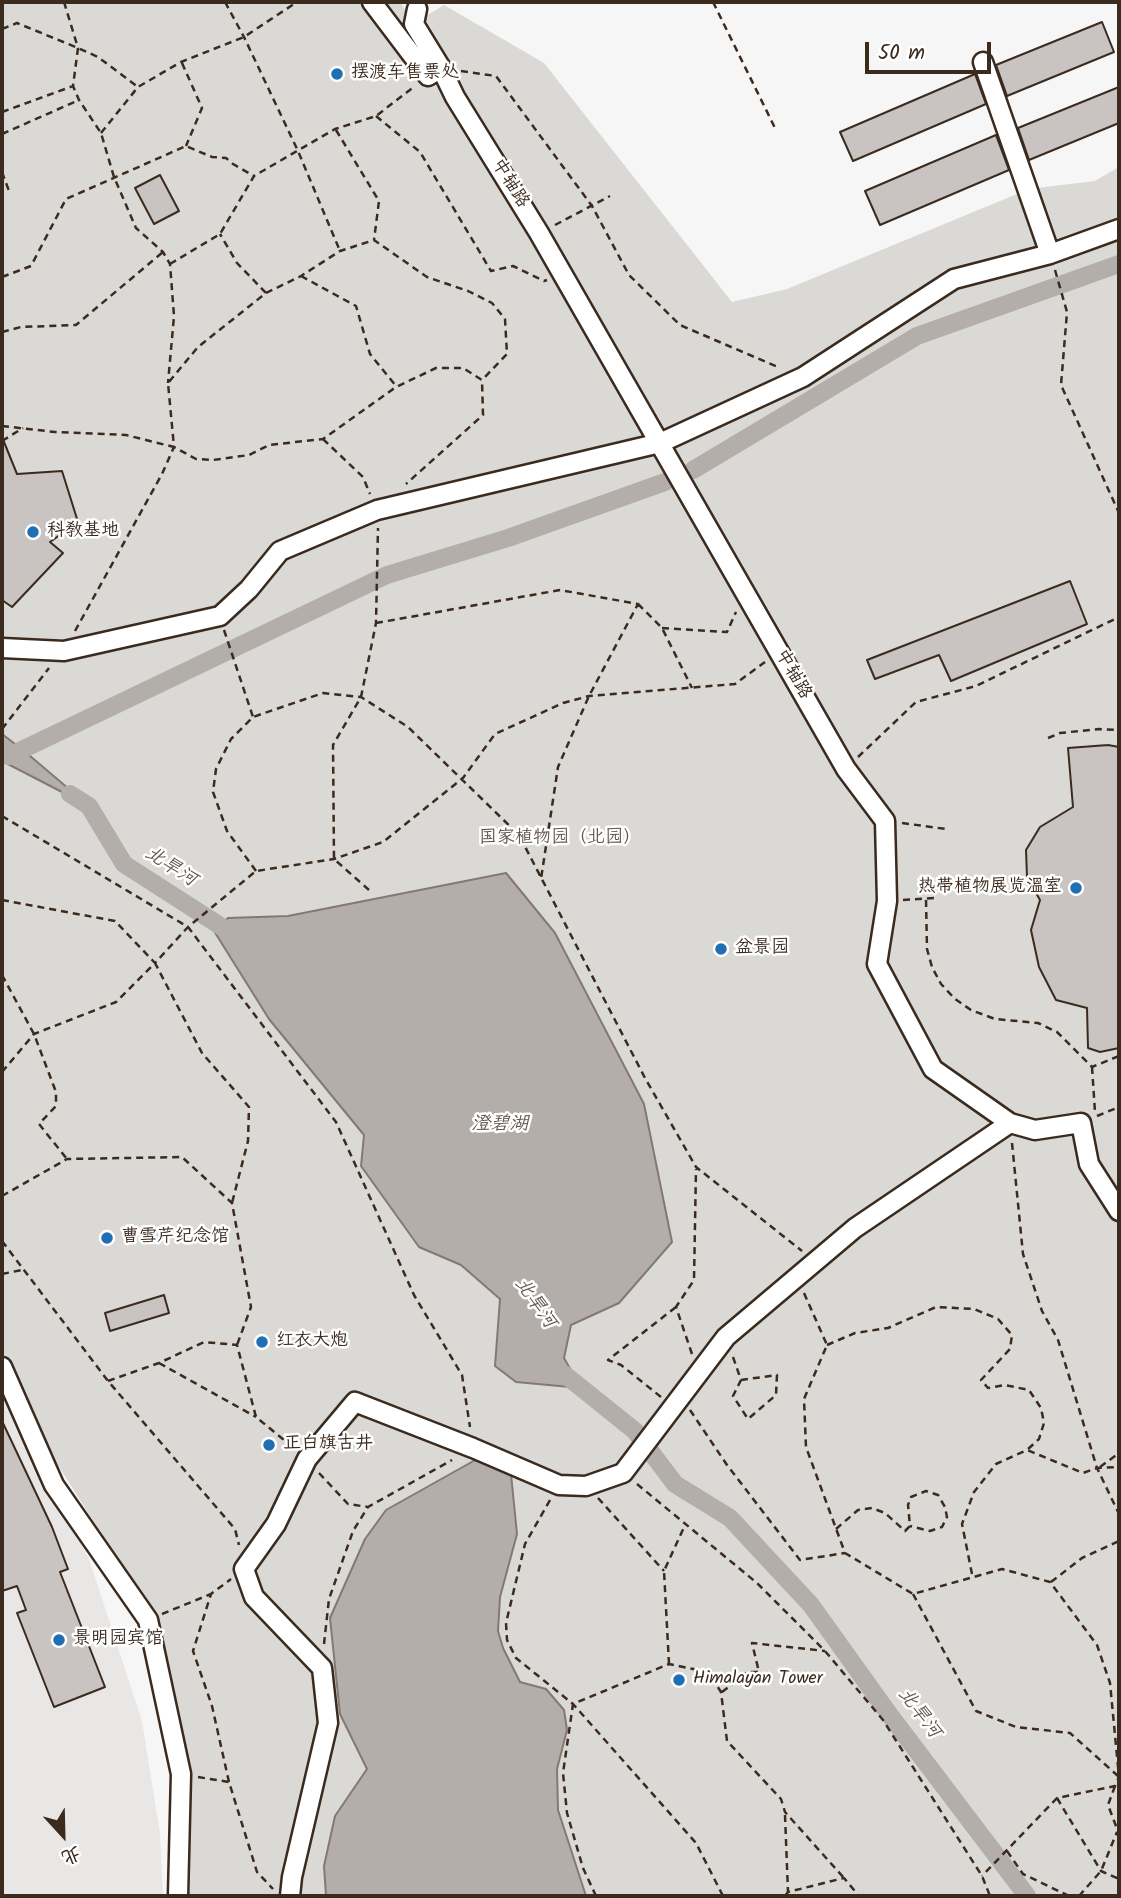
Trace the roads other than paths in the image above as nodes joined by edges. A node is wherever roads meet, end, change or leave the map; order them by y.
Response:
1 (372, 2) edge
2 (419, 4) edge
3 (983, 62) dead end
4 (435, 72) junction
5 (1119, 229) edge
6 (1050, 254) junction
7 (660, 443) junction
8 (2, 648) edge
9 (1010, 1122) junction
10 (1119, 1211) edge
11 (2, 1367) edge
12 (177, 1896) edge
13 (290, 1896) edge

1 - 4 street
2 - 4 street
3 - 6 street
4 - 7 street, 中轴路
5 - 6 street
6 - 7 street
7 - 8 street
7 - 9 street, 中轴路
9 - 10 street
9 - 13 street
11 - 12 street

